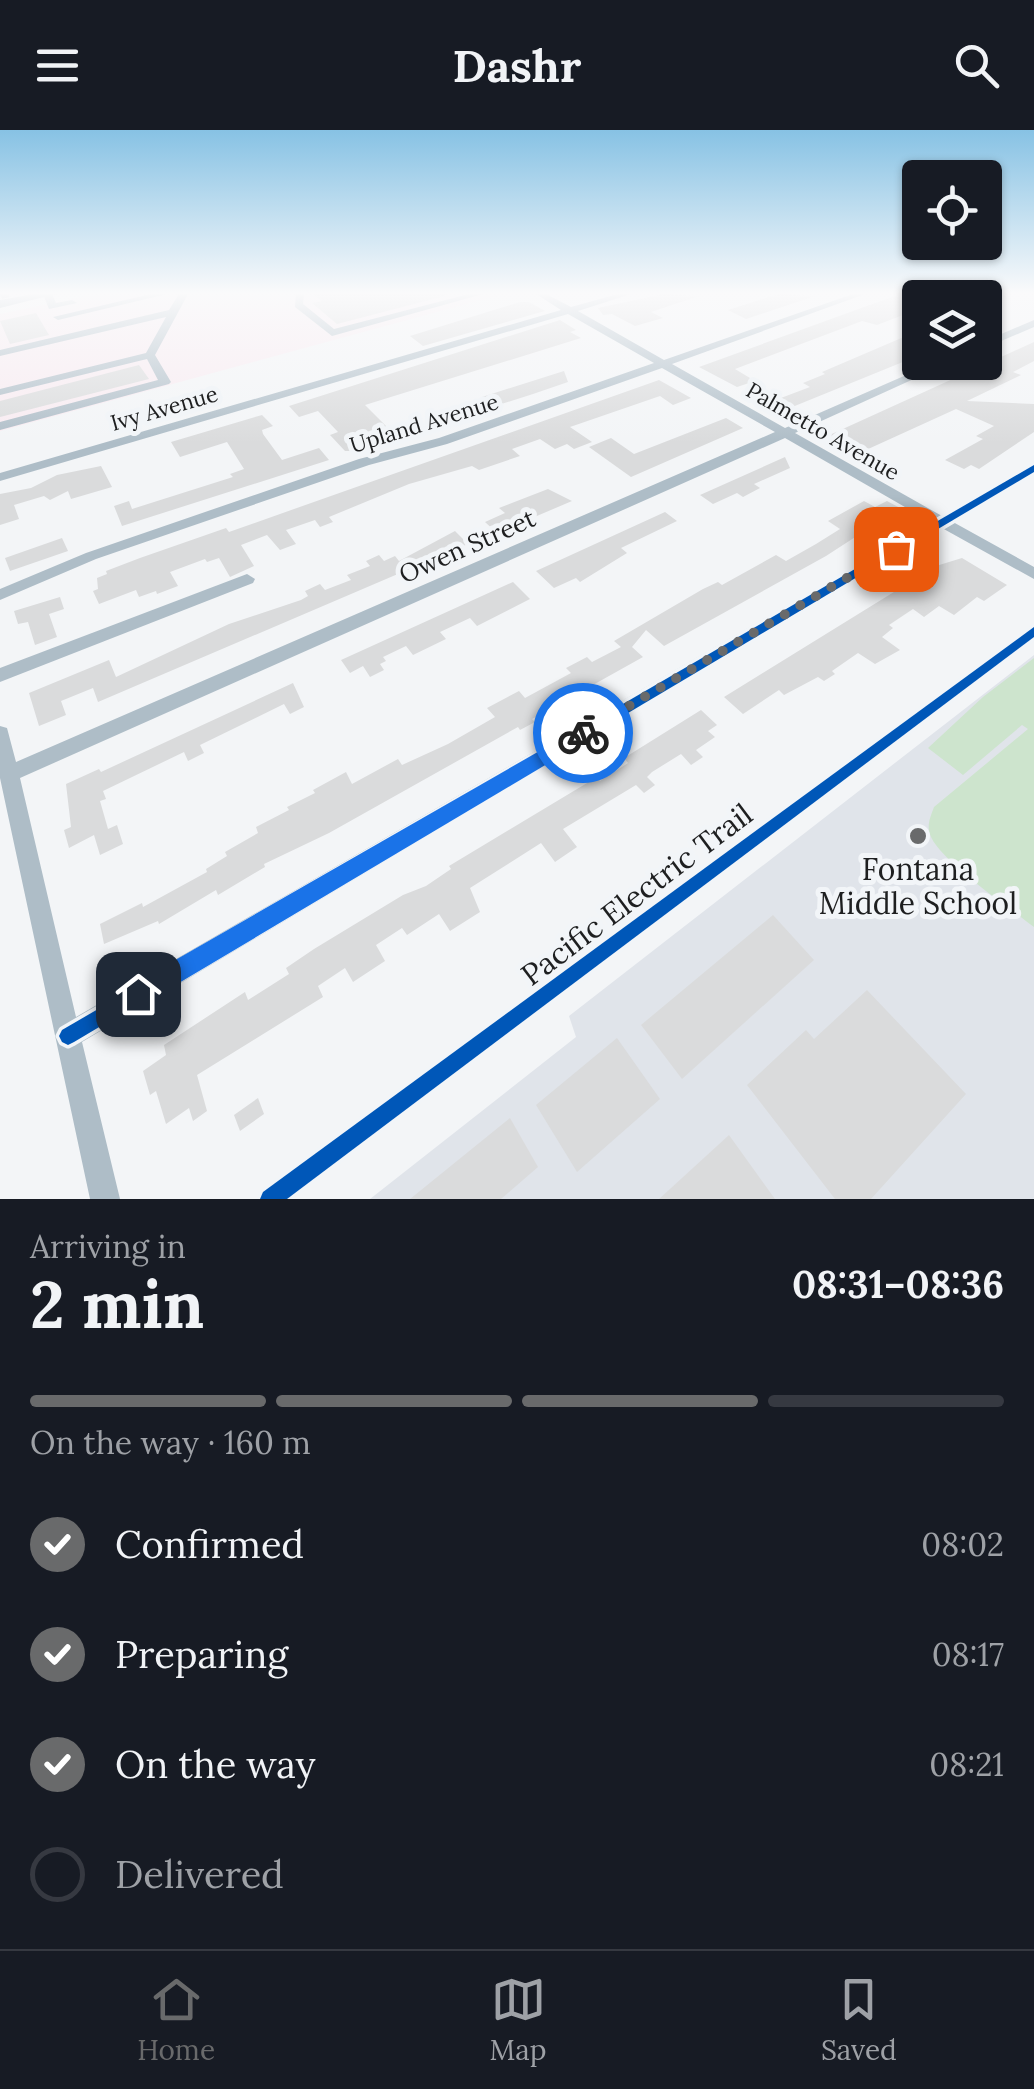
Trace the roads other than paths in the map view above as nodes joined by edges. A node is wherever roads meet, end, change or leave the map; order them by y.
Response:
1 (39, 344) edge
2 (157, 344) edge
3 (454, 344) edge
4 (628, 344) edge
5 (720, 344) edge
6 (0, 353) edge
7 (150, 355) junction
8 (663, 364) junction
9 (905, 380) edge
10 (0, 392) edge
11 (0, 426) edge
12 (786, 433) junction
13 (1034, 468) edge
14 (0, 477) edge
15 (943, 522) junction
16 (1034, 574) edge
17 (247, 579) dead end
18 (0, 595) edge
19 (0, 675) edge
20 (0, 734) edge
21 (9, 774) junction
22 (68, 1036) junction
23 (102, 1197) edge

1 - 6 street
2 - 7 street
3 - 14 street, Ivy Avenue
4 - 8 street, Palmetto Avenue
5 - 8 street, Upland Avenue
7 - 10 street
7 - 11 street
8 - 12 street, Palmetto Avenue
8 - 18 street, Upland Avenue
9 - 12 street, Owen Street
12 - 15 street, Palmetto Avenue
12 - 21 street, Owen Street
13 - 15 street
15 - 16 street, Palmetto Avenue
15 - 22 street
17 - 19 street
20 - 21 street
21 - 22 street
22 - 23 street

